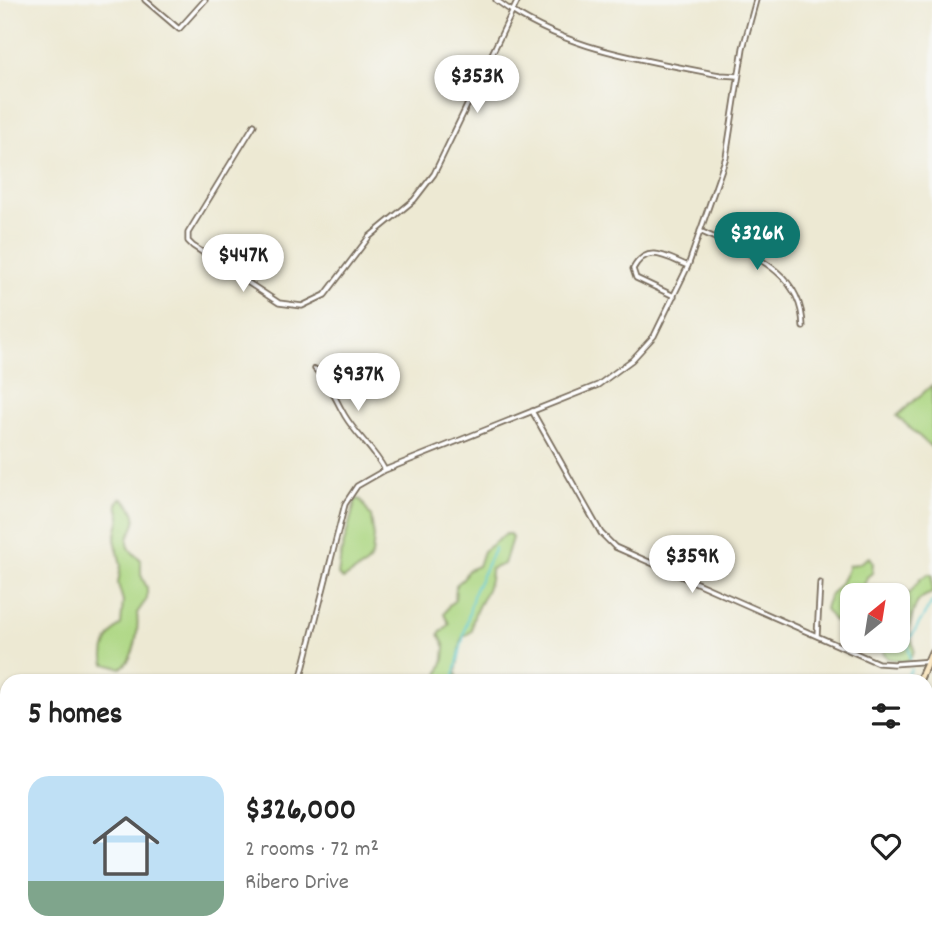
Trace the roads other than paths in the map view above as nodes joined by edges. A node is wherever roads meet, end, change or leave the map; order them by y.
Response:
1 (145, 0) edge
2 (205, 0) edge
3 (496, 0) edge
4 (518, 0) edge
5 (756, 0) edge
6 (512, 12) junction
7 (738, 76) junction
8 (254, 125) dead end
9 (701, 232) junction
10 (688, 266) junction
11 (675, 296) junction
12 (803, 327) dead end
13 (315, 369) dead end
14 (532, 411) junction
15 (385, 470) junction
16 (820, 583) dead end
17 (817, 636) junction
18 (932, 652) edge
19 (930, 661) edge
20 (302, 674) edge

1 - 2 street
3 - 6 street
4 - 6 street
5 - 7 street
6 - 7 street
6 - 8 street
7 - 9 street
9 - 10 street
9 - 12 street
10 - 11 street
10 - 11 street
11 - 14 street
13 - 15 street
14 - 15 street
14 - 17 street
15 - 20 street
16 - 17 street
17 - 19 street
18 - 19 main road

